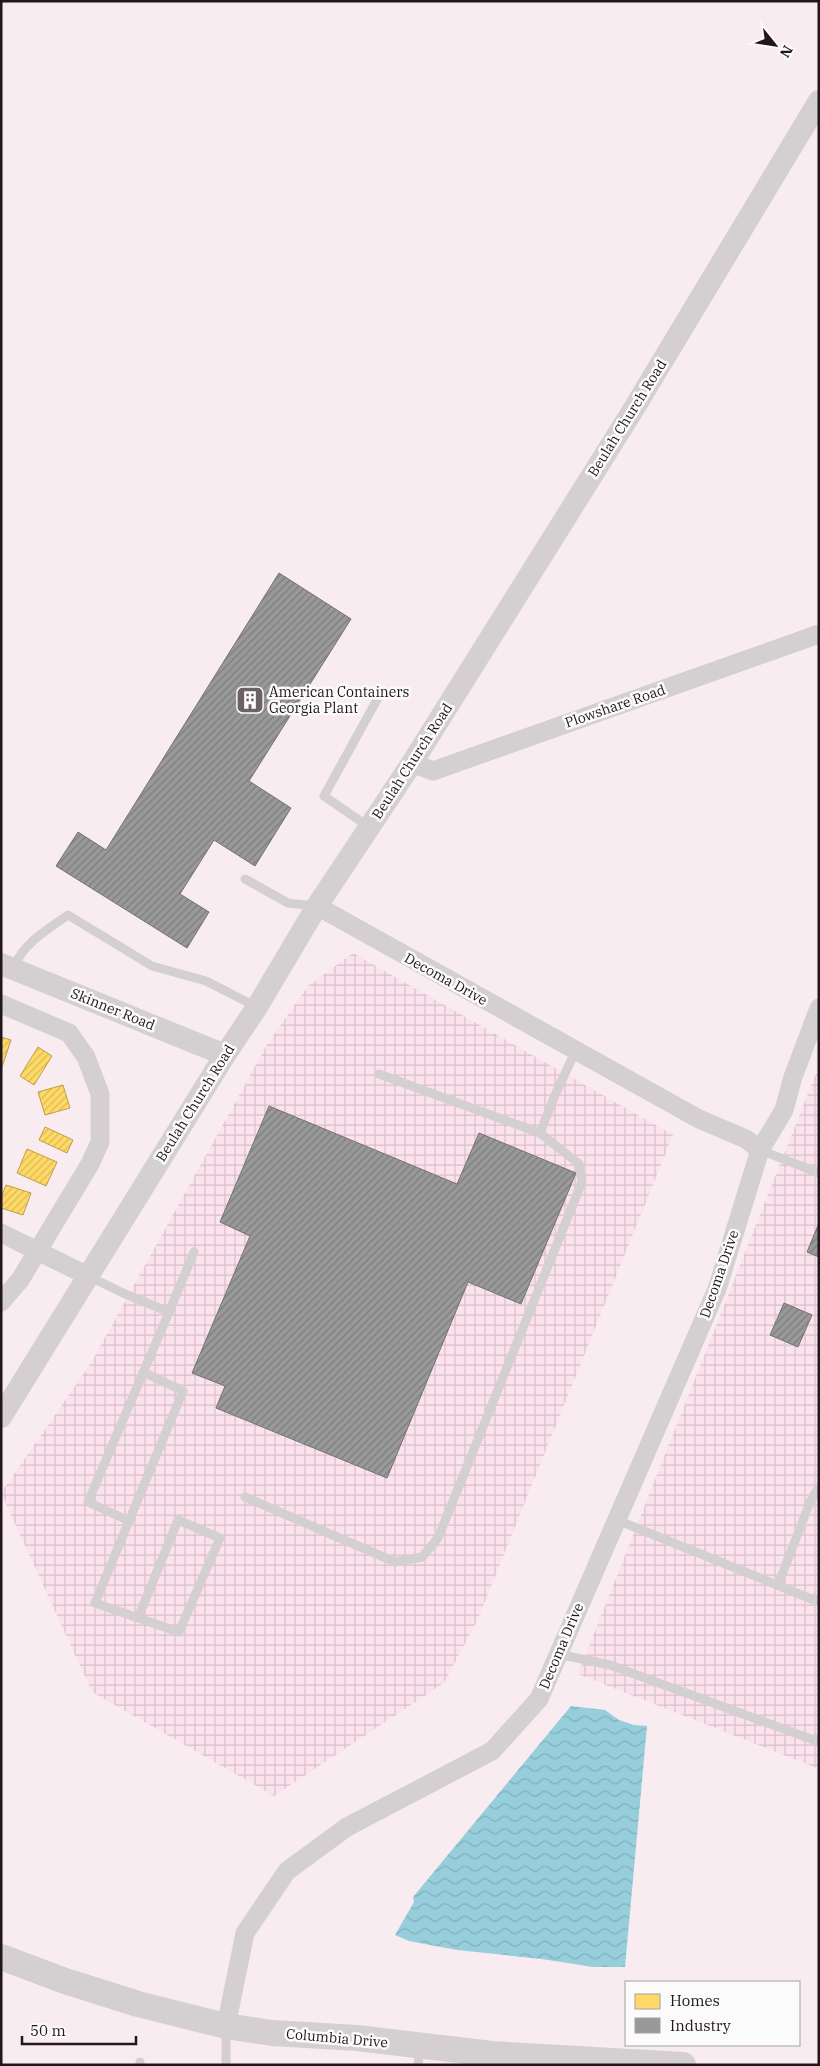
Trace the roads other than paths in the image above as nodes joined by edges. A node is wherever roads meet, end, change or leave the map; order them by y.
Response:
1 (819, 102) edge
2 (819, 634) edge
3 (379, 696) dead end
4 (412, 763) junction
5 (370, 827) junction
6 (245, 879) dead end
7 (317, 906) junction
8 (7, 966) edge
9 (1, 1004) edge
10 (257, 1007) junction
11 (819, 1008) edge
12 (576, 1050) junction
13 (225, 1055) junction
14 (379, 1074) dead end
15 (540, 1133) junction
16 (760, 1150) junction
17 (819, 1173) edge
18 (1, 1233) edge
19 (37, 1250) junction
20 (194, 1252) dead end
21 (88, 1276) junction
22 (1, 1302) edge
23 (169, 1312) junction
24 (143, 1372) junction
25 (1, 1417) edge
26 (819, 1487) edge
27 (245, 1497) dead end
28 (617, 1520) junction
29 (130, 1521) junction
30 (778, 1585) junction
31 (819, 1602) edge
32 (138, 1618) junction
33 (558, 1654) junction
34 (819, 1742) edge
35 (1, 1957) edge
36 (226, 2026) junction
37 (419, 2055) edge
38 (226, 2065) edge
39 (683, 2065) edge

1 - 4 street, Beulah Church Road
2 - 4 street, Plowshare Road
3 - 5 lane
4 - 5 street, Beulah Church Road
5 - 7 street, Beulah Church Road
6 - 7 lane
7 - 10 street, Beulah Church Road
7 - 12 street, Decoma Drive
8 - 10 lane
8 - 13 street, Skinner Road
9 - 19 street
10 - 13 street, Beulah Church Road
11 - 16 street, Decoma Drive
12 - 15 lane
12 - 16 street, Decoma Drive
13 - 21 street, Beulah Church Road
14 - 15 lane
15 - 27 lane
16 - 17 lane
16 - 28 street, Decoma Drive
18 - 19 street
19 - 21 street
19 - 22 street
20 - 23 lane
21 - 23 lane
21 - 25 street, Beulah Church Road
23 - 24 lane
24 - 29 lane
24 - 29 lane
26 - 30 lane
28 - 30 lane
28 - 33 street, Decoma Drive
29 - 32 lane
30 - 31 lane
32 - 32 lane
33 - 34 lane
33 - 36 street, Decoma Drive
35 - 36 main road, Columbia Drive
36 - 37 main road, Columbia Drive
36 - 38 lane
37 - 39 main road, Columbia Drive

